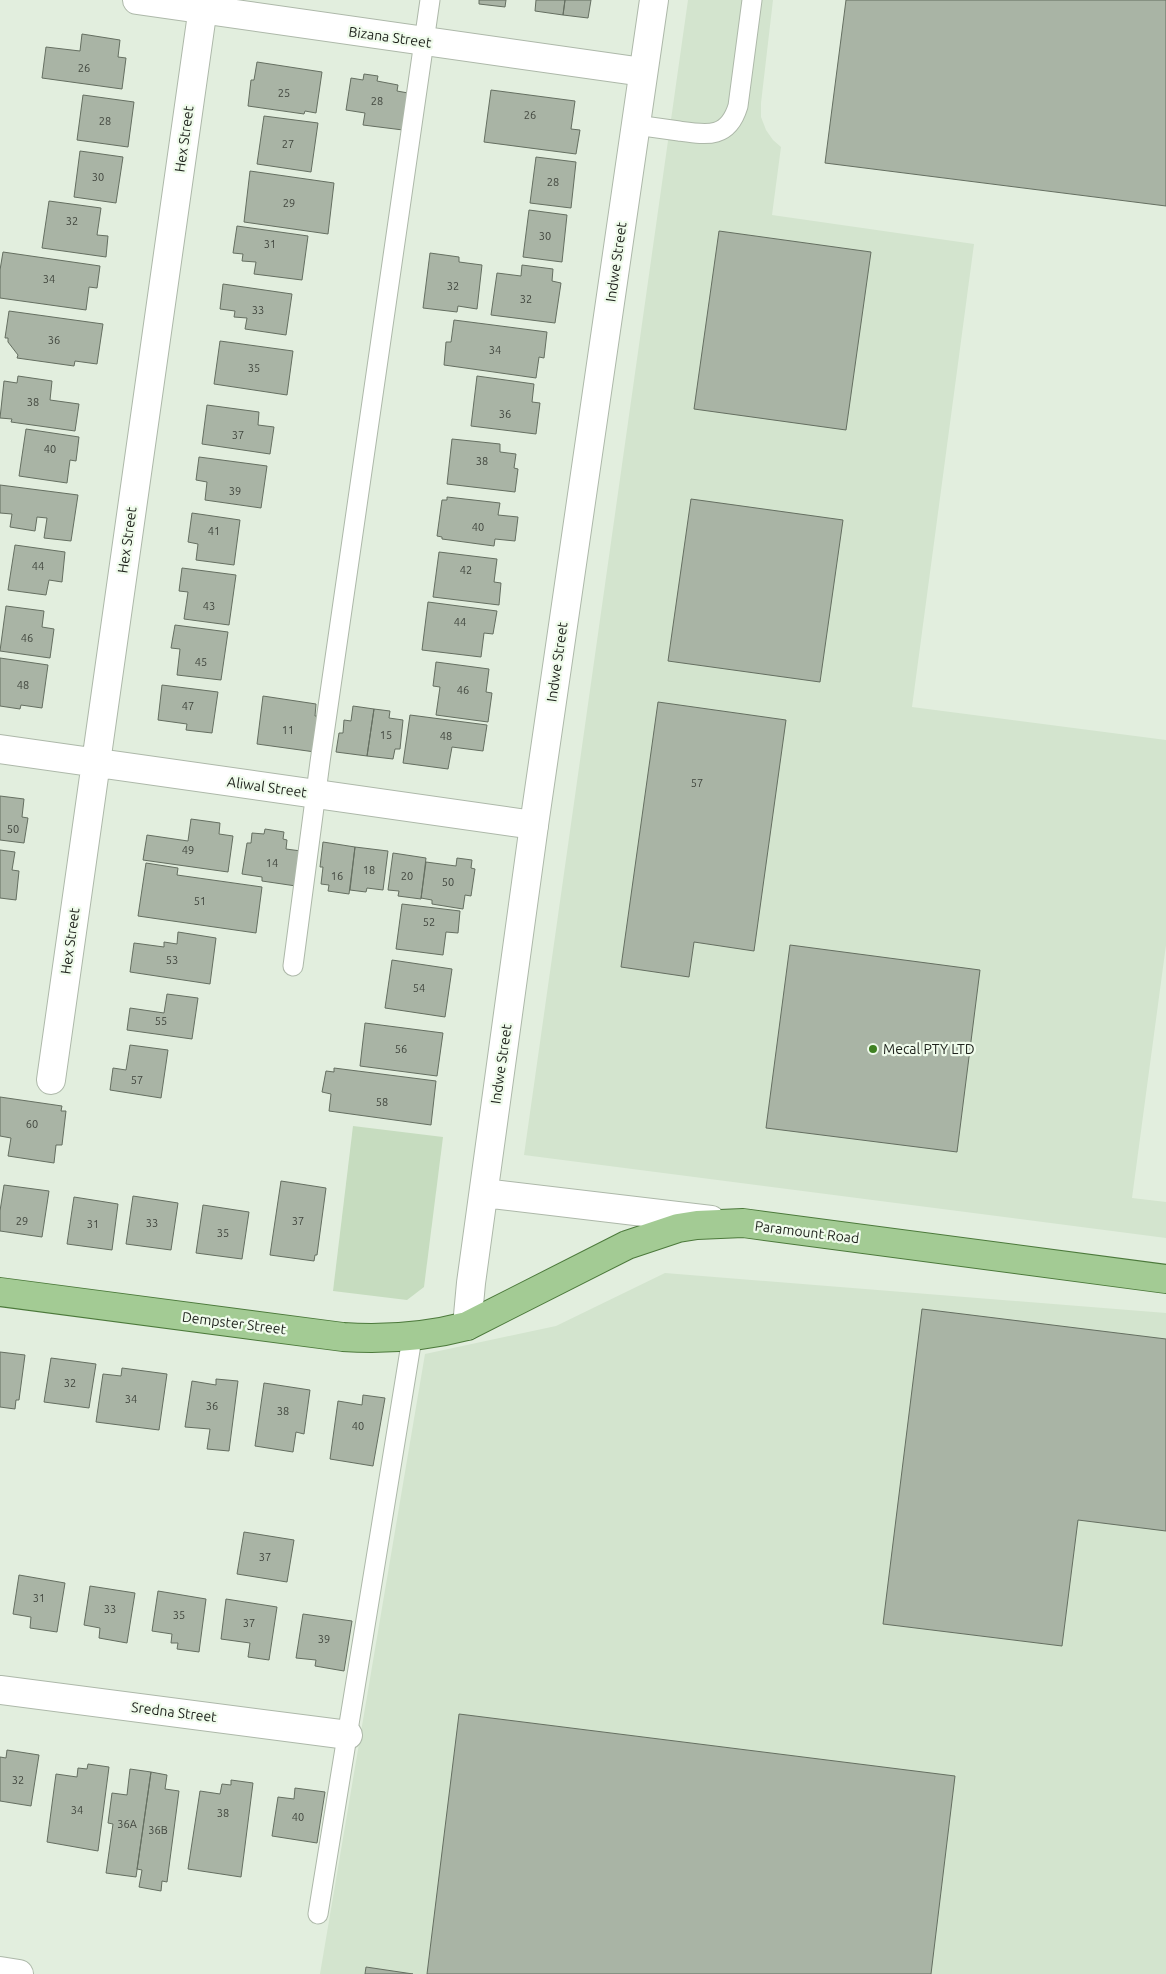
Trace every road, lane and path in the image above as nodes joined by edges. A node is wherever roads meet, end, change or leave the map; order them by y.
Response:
1 (137, 0) edge
2 (430, 0) edge
3 (654, 0) edge
4 (752, 0) edge
5 (203, 5) edge
6 (424, 42) junction
7 (643, 72) junction
8 (636, 125) junction
9 (0, 749) edge
10 (95, 763) junction
11 (316, 794) junction
12 (534, 825) junction
13 (293, 966) dead end
14 (51, 1080) dead end
15 (484, 1193) junction
16 (743, 1223) junction
17 (1166, 1279) edge
18 (0, 1292) edge
19 (467, 1326) junction
20 (412, 1338) junction
21 (0, 1690) edge
22 (348, 1735) junction
23 (318, 1914) dead end
24 (0, 1971) edge
25 (19, 1974) edge

1 - 5 street, Bizana Street
2 - 6 lane
3 - 7 street, Indwe Street
4 - 8 lane
5 - 6 street, Bizana Street
5 - 10 street, Hex Street
6 - 7 street, Bizana Street
6 - 11 lane
7 - 8 street, Indwe Street
8 - 12 street, Indwe Street
9 - 10 street, Aliwal Street
10 - 11 street, Aliwal Street
10 - 14 street, Hex Street
11 - 12 street, Aliwal Street
11 - 13 lane
12 - 15 street, Indwe Street
15 - 16 street
15 - 19 street, Indwe Street
16 - 17 main road, Paramount Road
16 - 19 main road, Paramount Road
18 - 20 main road, Dempster Street
19 - 20 main road, Dempster Street
20 - 22 lane
21 - 22 street, Sredna Street
22 - 23 lane
24 - 25 street

